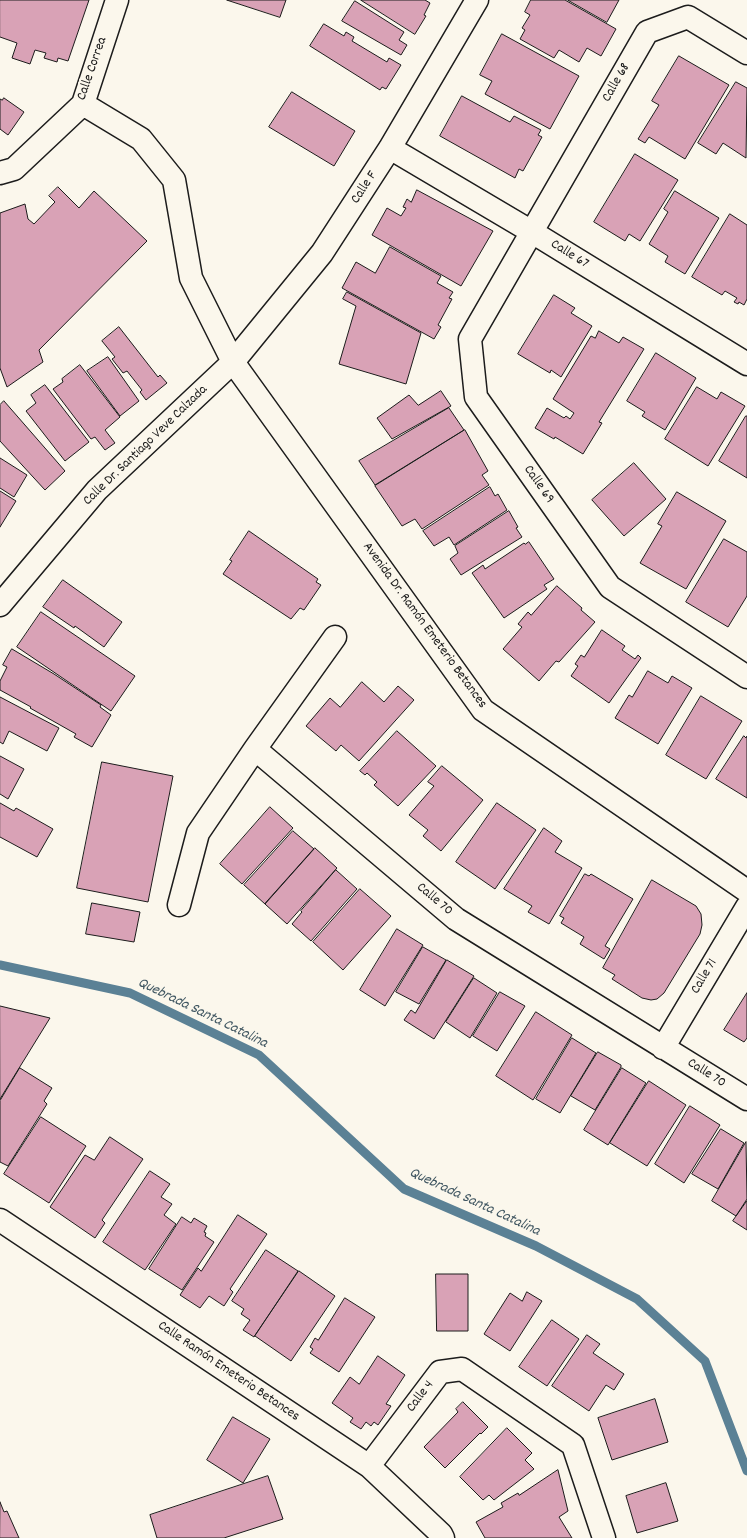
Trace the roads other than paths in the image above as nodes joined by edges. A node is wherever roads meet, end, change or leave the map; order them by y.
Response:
1 (117, 0) edge
2 (477, 0) edge
3 (747, 53) edge
4 (83, 104) junction
5 (390, 148) junction
6 (0, 172) edge
7 (532, 232) junction
8 (233, 362) junction
9 (747, 364) edge
10 (0, 605) edge
11 (335, 637) dead end
12 (747, 677) edge
13 (255, 749) junction
14 (747, 891) edge
15 (179, 905) dead end
16 (747, 907) edge
17 (663, 1048) junction
18 (747, 1099) edge
19 (0, 1220) edge
20 (369, 1466) junction
21 (443, 1538) edge
22 (604, 1538) edge

1 - 4 street, Calle Correa
2 - 5 street, Calle F
3 - 7 street, Calle 68
4 - 6 street, Calle Correa
4 - 8 street, Avenida Dr. Ramón Emeterio Betances
5 - 7 street, Calle 67
5 - 8 street, Calle F
7 - 9 street, Calle 67
7 - 12 street, Calle 69
8 - 10 street, Calle Dr. Santiago Veve Calzada
8 - 14 street, Avenida Dr. Ramón Emeterio Betances
11 - 13 street
13 - 15 street
13 - 17 street, Calle 70
16 - 17 street, Calle 71
17 - 18 street, Calle 70
19 - 20 street, Calle Ramón Emeterio Betances
20 - 21 street, Calle Ramón Emeterio Betances
20 - 22 street, Calle 4

